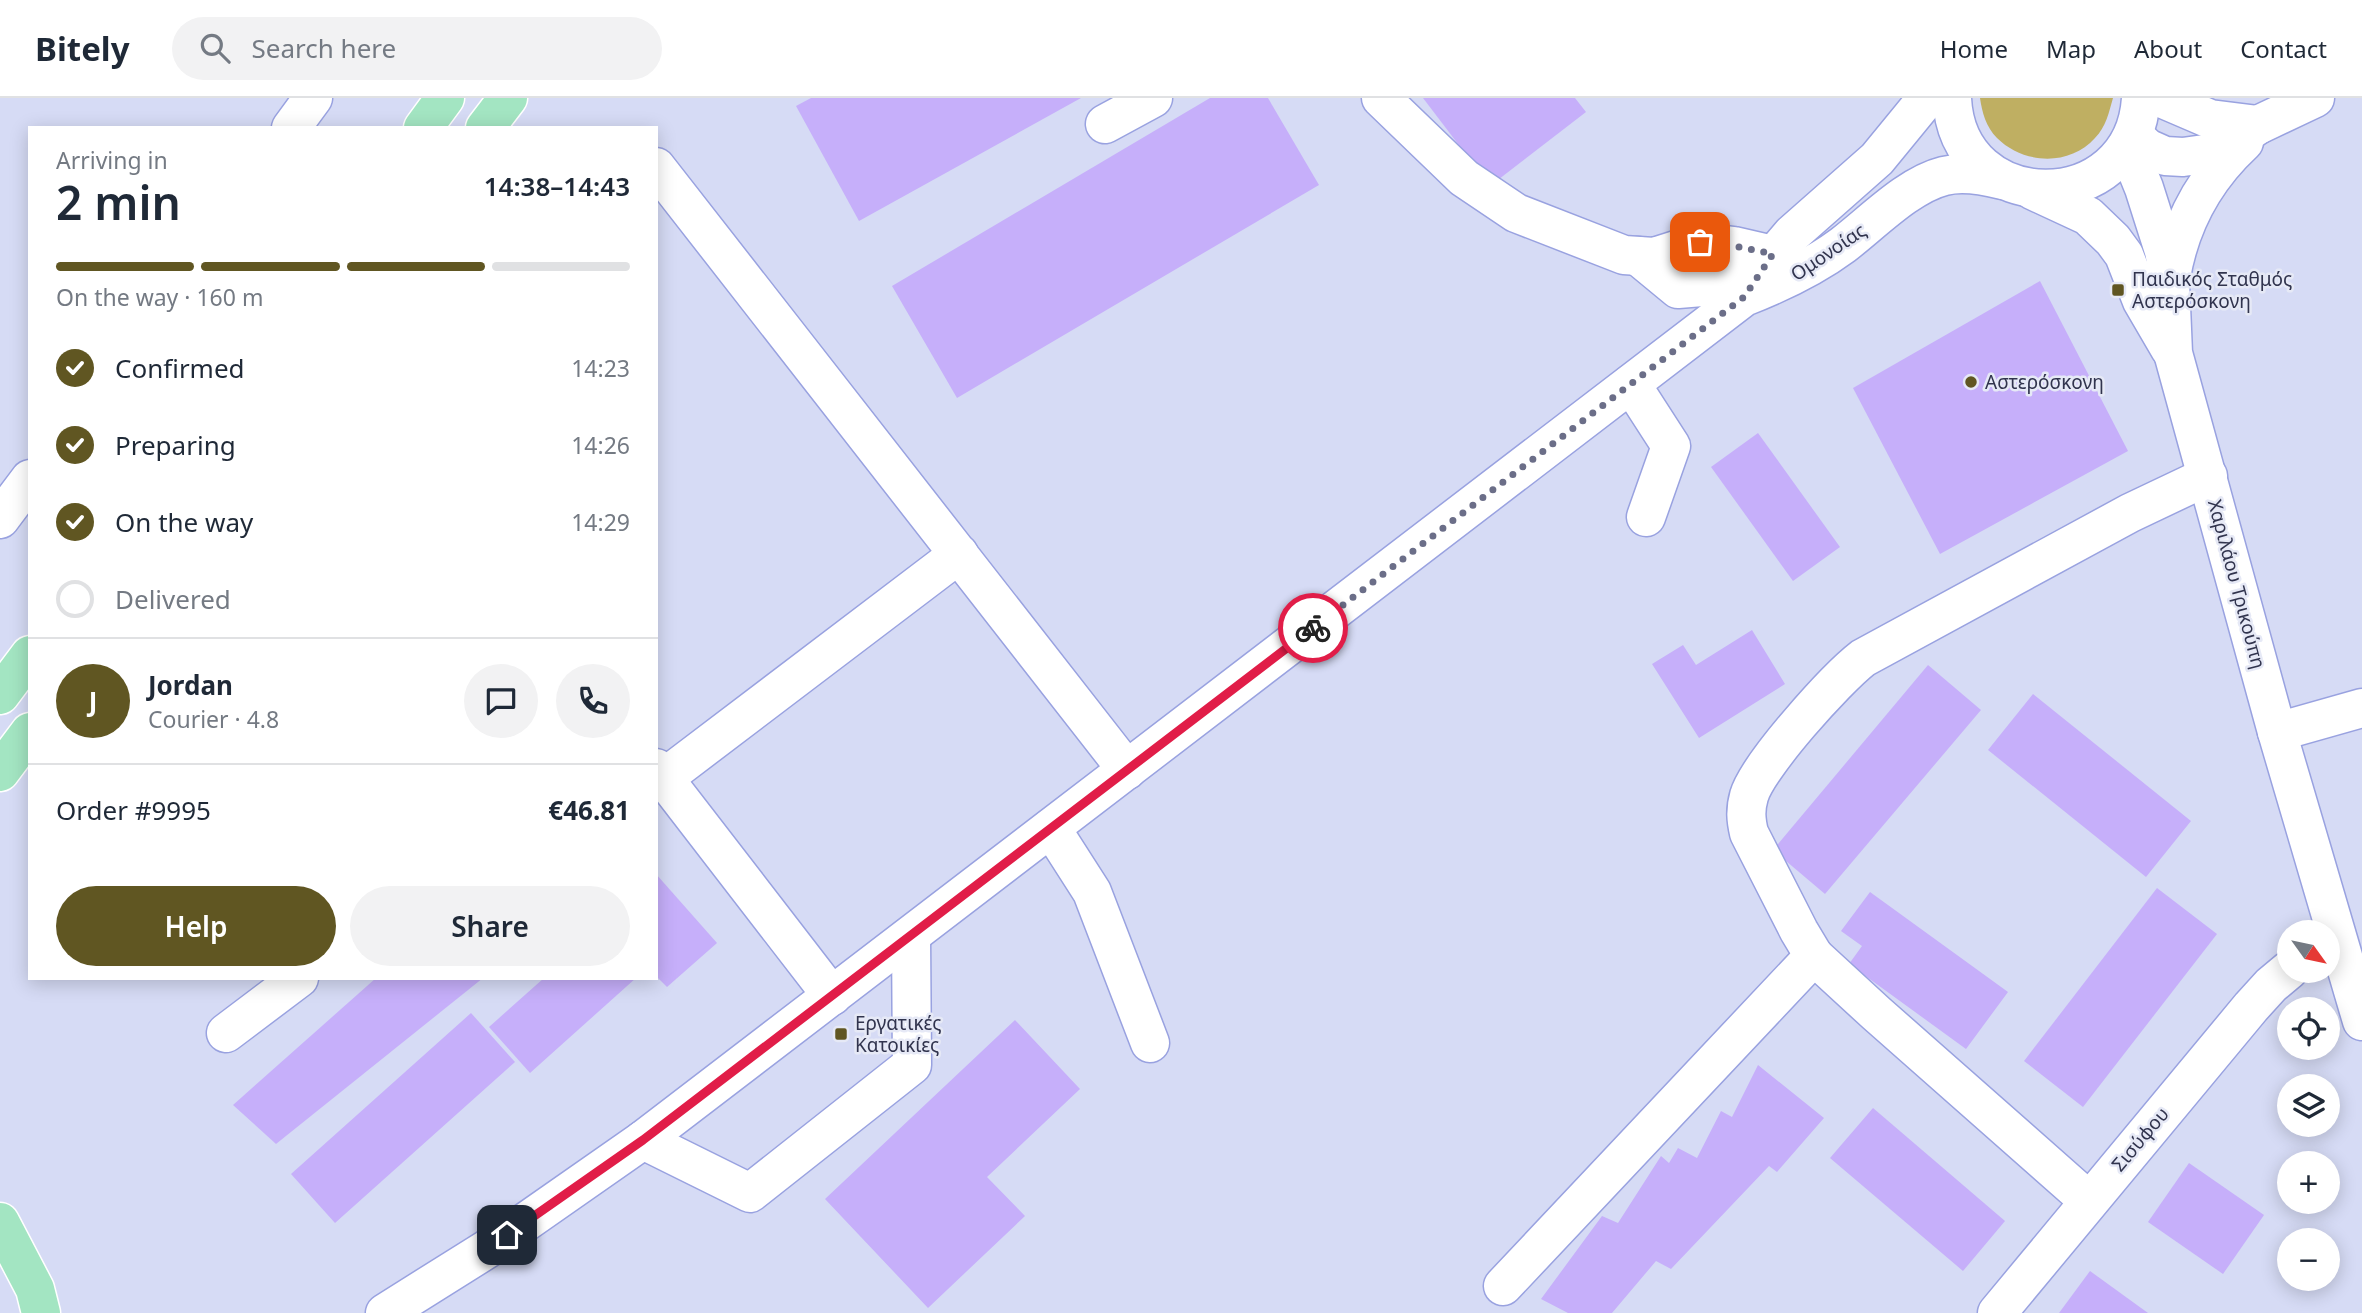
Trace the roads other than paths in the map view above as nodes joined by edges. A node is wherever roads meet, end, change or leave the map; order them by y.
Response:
1 (313, 98) edge
2 (445, 98) edge
3 (508, 98) edge
4 (1153, 98) edge
5 (1381, 98) edge
6 (1927, 98) edge
7 (1952, 98) edge
8 (2141, 98) edge
9 (2161, 98) edge
10 (2315, 98) edge
11 (1105, 124) dead end
12 (2258, 125) junction
13 (292, 126) edge
14 (424, 126) edge
15 (487, 126) edge
16 (2130, 141) junction
17 (658, 170) edge
18 (2016, 185) junction
19 (1773, 254) junction
20 (2170, 282) junction
21 (1744, 297) junction
22 (2173, 354) junction
23 (1631, 384) junction
24 (2208, 476) junction
25 (28, 482) edge
26 (1646, 517) dead end
27 (0, 519) edge
28 (959, 554) junction
29 (28, 658) edge
30 (0, 695) edge
31 (2362, 708) edge
32 (2277, 732) junction
33 (28, 735) edge
34 (1127, 770) junction
35 (0, 772) edge
36 (660, 773) edge
37 (1051, 828) junction
38 (2326, 920) edge
39 (911, 936) junction
40 (1814, 956) junction
41 (2340, 967) edge
42 (296, 980) edge
43 (2277, 980) edge
44 (832, 996) junction
45 (2362, 1021) edge
46 (226, 1033) dead end
47 (1150, 1043) dead end
48 (643, 1140) junction
49 (2089, 1201) junction
50 (0, 1222) edge
51 (1503, 1286) dead end
52 (41, 1313) edge
53 (385, 1313) edge
54 (1997, 1313) edge

1 - 13 street
2 - 14 main road
3 - 15 main road
4 - 11 street
5 - 19 street
6 - 19 street
7 - 18 street
8 - 16 street
9 - 12 street
10 - 12 street
12 - 16 street
12 - 20 street
16 - 18 street
16 - 20 street, Χαριλάου Τρικούπη
17 - 28 street
18 - 21 street, Ομονοίας
18 - 22 street
19 - 21 street
20 - 22 street, Χαριλάου Τρικούπη
21 - 23 street, Ομονοίας
22 - 24 street, Χαριλάου Τρικούπη
23 - 26 street
23 - 34 street, Ομονοίας
24 - 32 street, Χαριλάου Τρικούπη
24 - 40 street
25 - 27 street
28 - 34 street
28 - 36 street
29 - 30 main road
31 - 32 street
32 - 38 street, Χαριλάου Τρικούπη
33 - 35 main road
34 - 37 street, Ομονοίας
36 - 44 street
37 - 39 street, Ομονοίας
37 - 47 street
39 - 44 street, Ομονοίας
39 - 48 street
40 - 49 street
40 - 51 street
41 - 45 street, Χαριλάου Τρικούπη
42 - 46 street
43 - 49 street, Σισύφου
44 - 48 street, Ομονοίας
48 - 53 street, Ομονοίας
49 - 54 street, Σισύφου
50 - 52 main road

